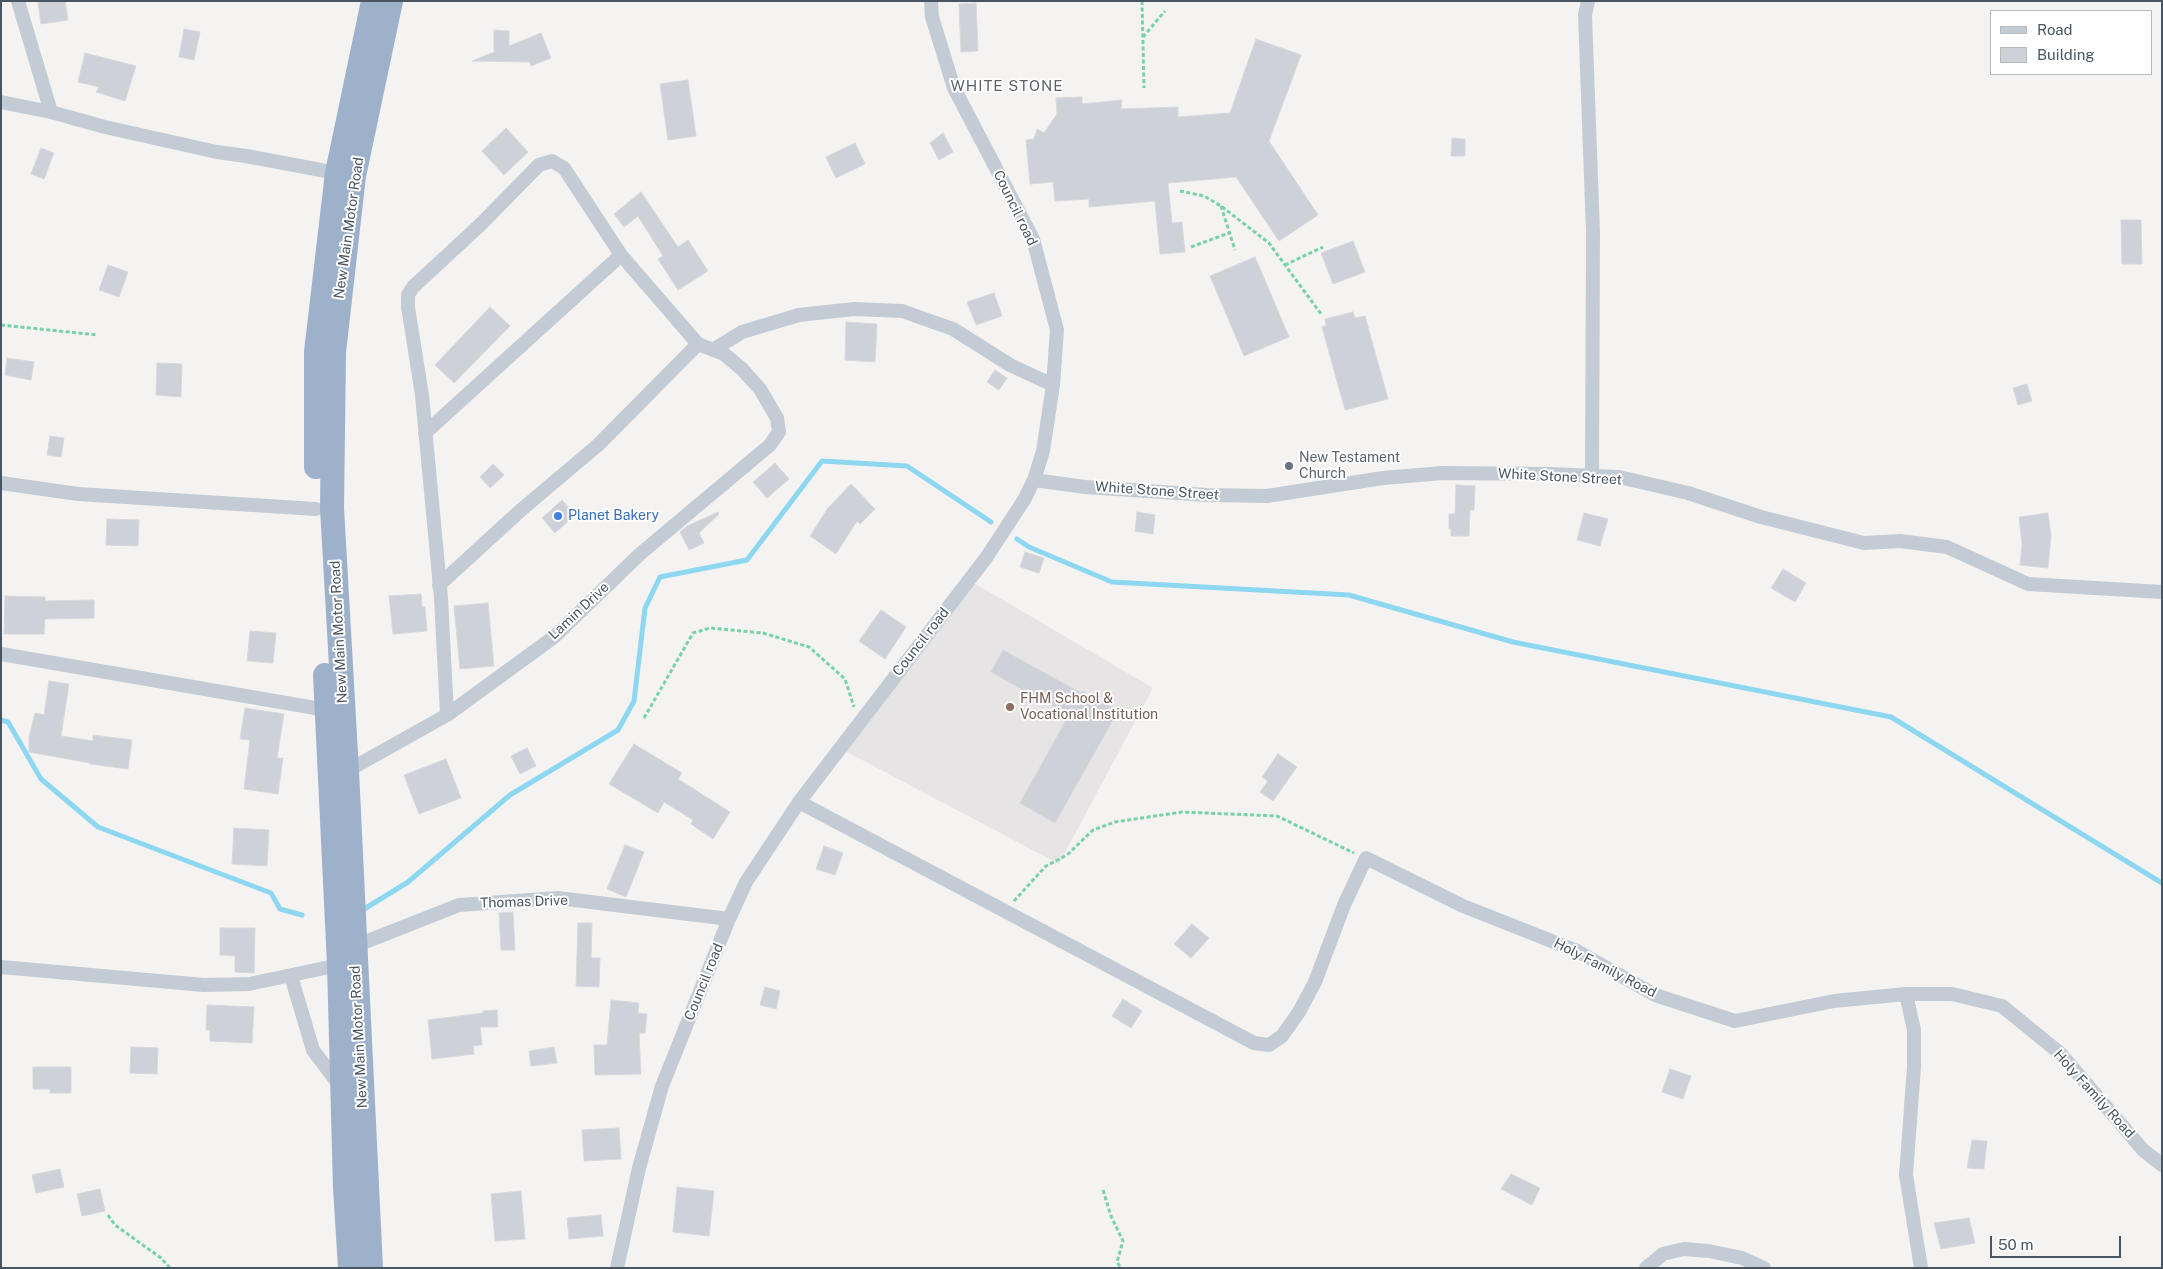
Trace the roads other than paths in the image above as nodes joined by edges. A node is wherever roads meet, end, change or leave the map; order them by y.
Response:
1 (18, 1) edge
2 (374, 1) edge
3 (392, 1) edge
4 (932, 1) edge
5 (1588, 1) edge
6 (1, 102) edge
7 (51, 112) junction
8 (337, 173) junction
9 (622, 255) junction
10 (698, 344) junction
11 (713, 350) junction
12 (1053, 385) junction
13 (425, 433) junction
14 (1592, 476) junction
15 (1034, 480) junction
16 (1, 483) edge
17 (316, 509) junction
18 (439, 585) junction
19 (2162, 592) edge
20 (1, 654) edge
21 (327, 710) junction
22 (447, 714) junction
23 (347, 771) junction
24 (799, 802) junction
25 (729, 919) junction
26 (355, 946) junction
27 (339, 965) junction
28 (1, 968) edge
29 (290, 976) junction
30 (1906, 994) junction
31 (342, 1088) junction
32 (2162, 1165) edge
33 (350, 1268) edge
34 (371, 1268) edge
35 (617, 1268) edge
36 (1646, 1268) edge
37 (1764, 1268) edge
38 (1921, 1268) edge

1 - 7 street
2 - 8 highway, New Main Motor Road
3 - 23 highway, New Main Motor Road
4 - 12 street, Council road
5 - 14 street
6 - 7 street
7 - 8 street
8 - 17 highway, New Main Motor Road
9 - 10 street
9 - 13 street
9 - 13 street
10 - 11 street
10 - 18 street
11 - 12 street
11 - 22 street, Lamin Drive
12 - 15 street, Council road
13 - 18 street
14 - 15 street, White Stone Street
14 - 19 street, White Stone Street
15 - 24 street, Council road
16 - 17 street
17 - 21 highway, New Main Motor Road
18 - 22 street
20 - 21 street
21 - 27 highway, New Main Motor Road
22 - 23 street, Lamin Drive
23 - 26 highway, New Main Motor Road
24 - 25 street, Council road
24 - 30 street, Holy Family Road
25 - 26 street, Thomas Drive
25 - 35 street, Council road
26 - 34 highway, New Main Motor Road
27 - 29 street
27 - 31 highway, New Main Motor Road
28 - 29 street
29 - 31 street
30 - 32 street, Holy Family Road
30 - 38 street
31 - 33 highway, New Main Motor Road
36 - 37 street

